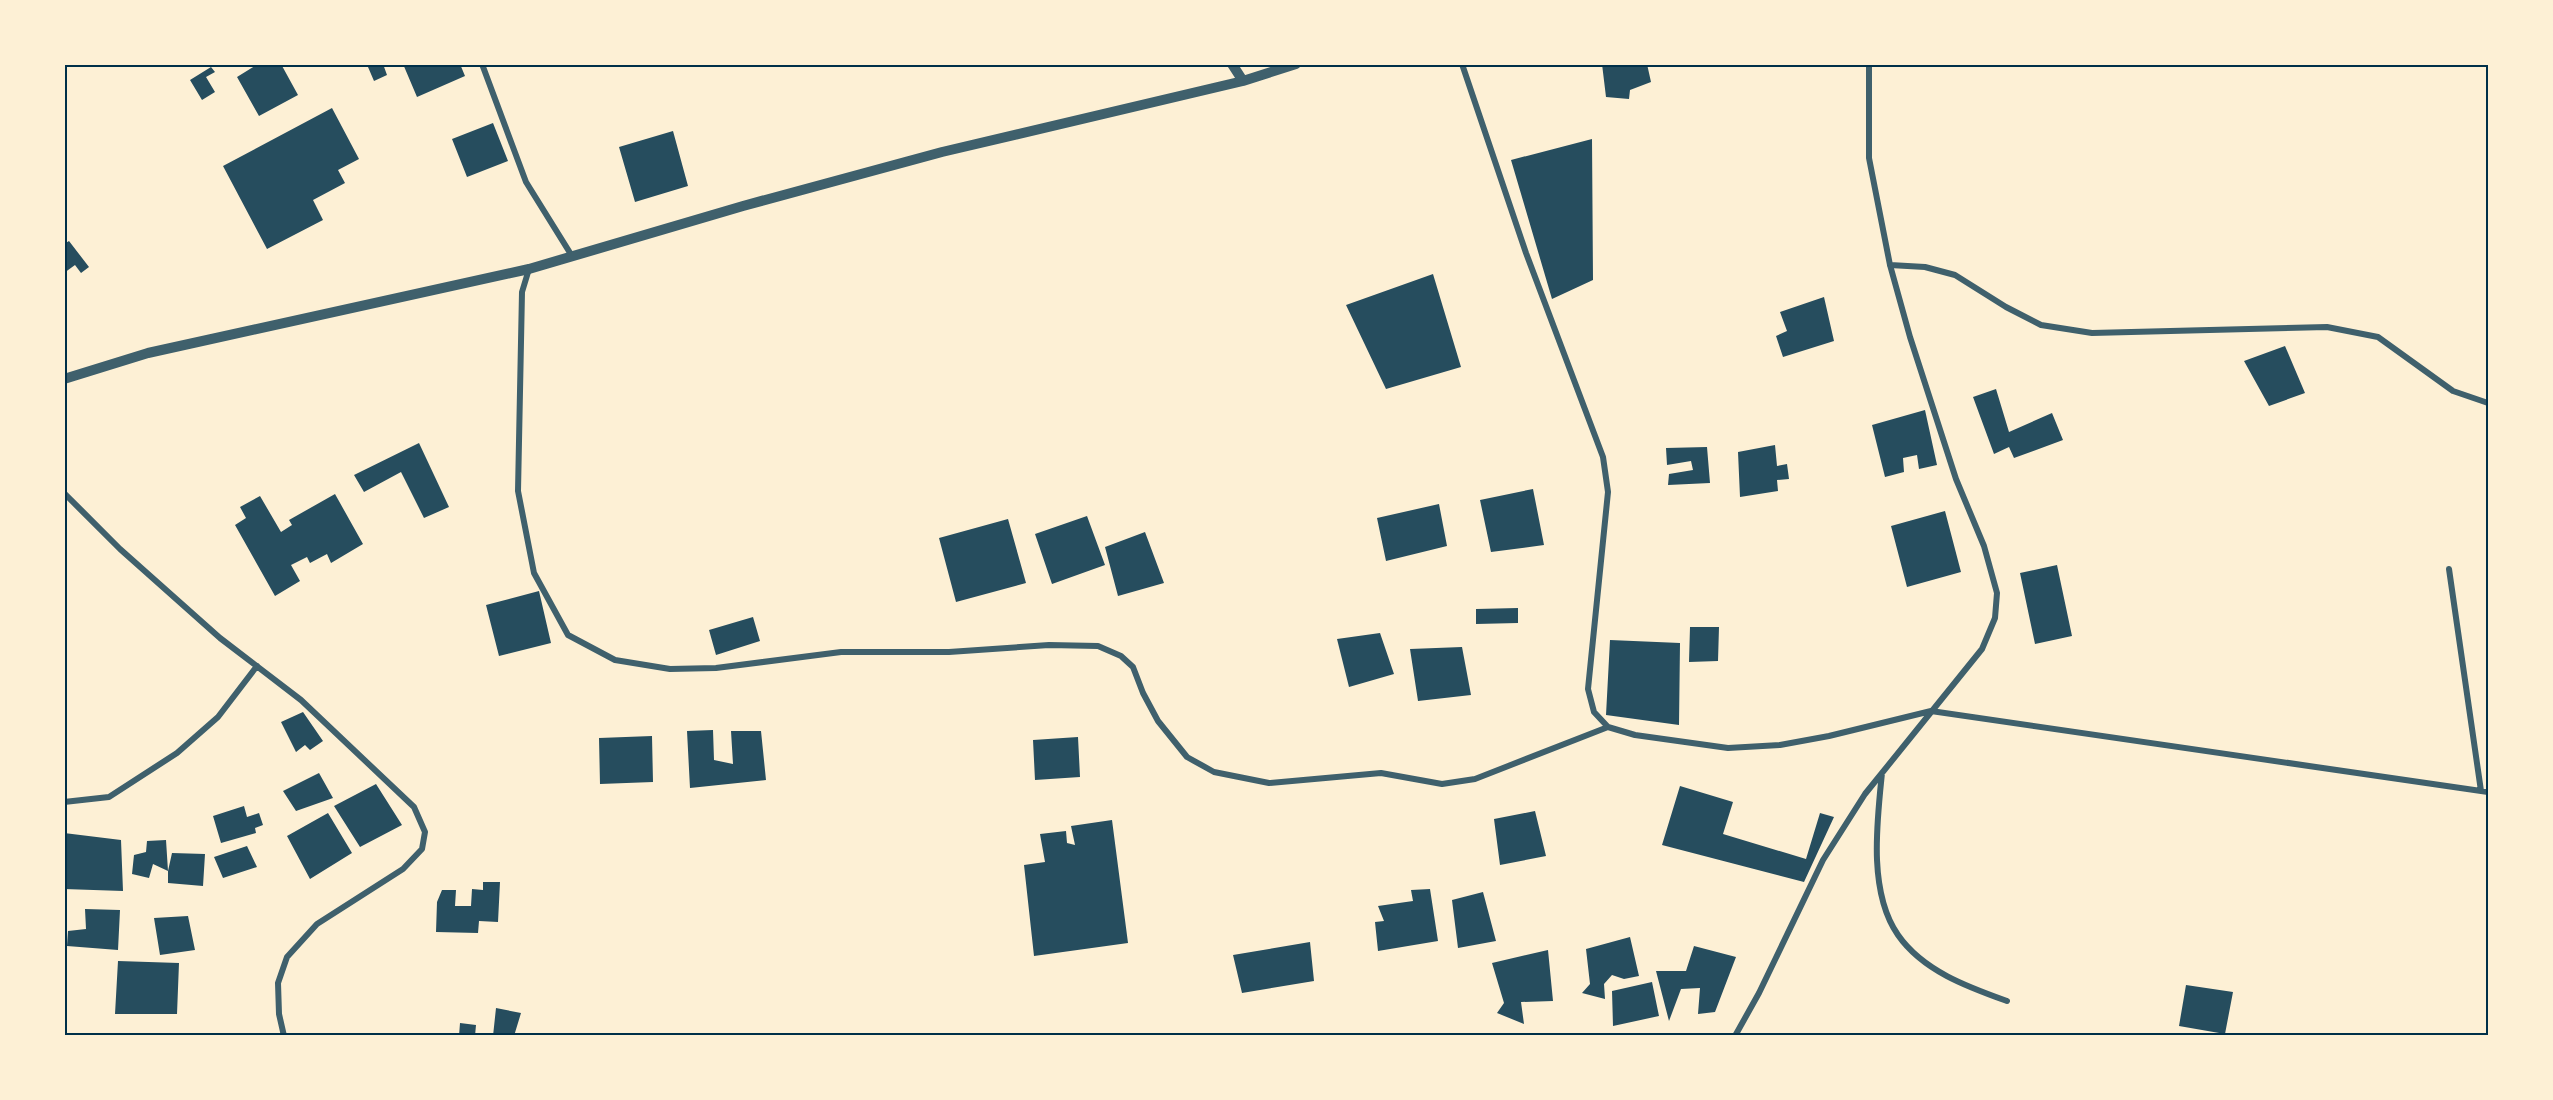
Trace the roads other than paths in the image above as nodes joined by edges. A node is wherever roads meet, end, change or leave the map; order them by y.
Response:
1 (482, 64) edge
2 (1232, 64) edge
3 (1296, 64) edge
4 (1462, 64) edge
5 (1869, 64) edge
6 (1242, 81) junction
7 (573, 256) junction
8 (1890, 265) junction
9 (529, 269) junction
10 (64, 379) edge
11 (2488, 403) edge
12 (64, 493) edge
13 (2449, 569) dead end
14 (257, 666) junction
15 (1931, 711) junction
16 (1608, 727) junction
17 (1882, 772) junction
18 (2481, 791) junction
19 (2488, 792) edge
20 (64, 802) edge
21 (2007, 1001) dead end
22 (284, 1035) edge
23 (1735, 1035) edge

1 - 7 street
2 - 6 street
3 - 6 street
4 - 16 street
5 - 8 street
6 - 7 street
7 - 9 street
8 - 11 street
8 - 15 street
9 - 10 street
9 - 16 street
12 - 14 street
13 - 18 street
14 - 20 street
14 - 22 street
15 - 16 street
15 - 17 street
15 - 18 street
17 - 21 street
17 - 23 street
18 - 19 street

